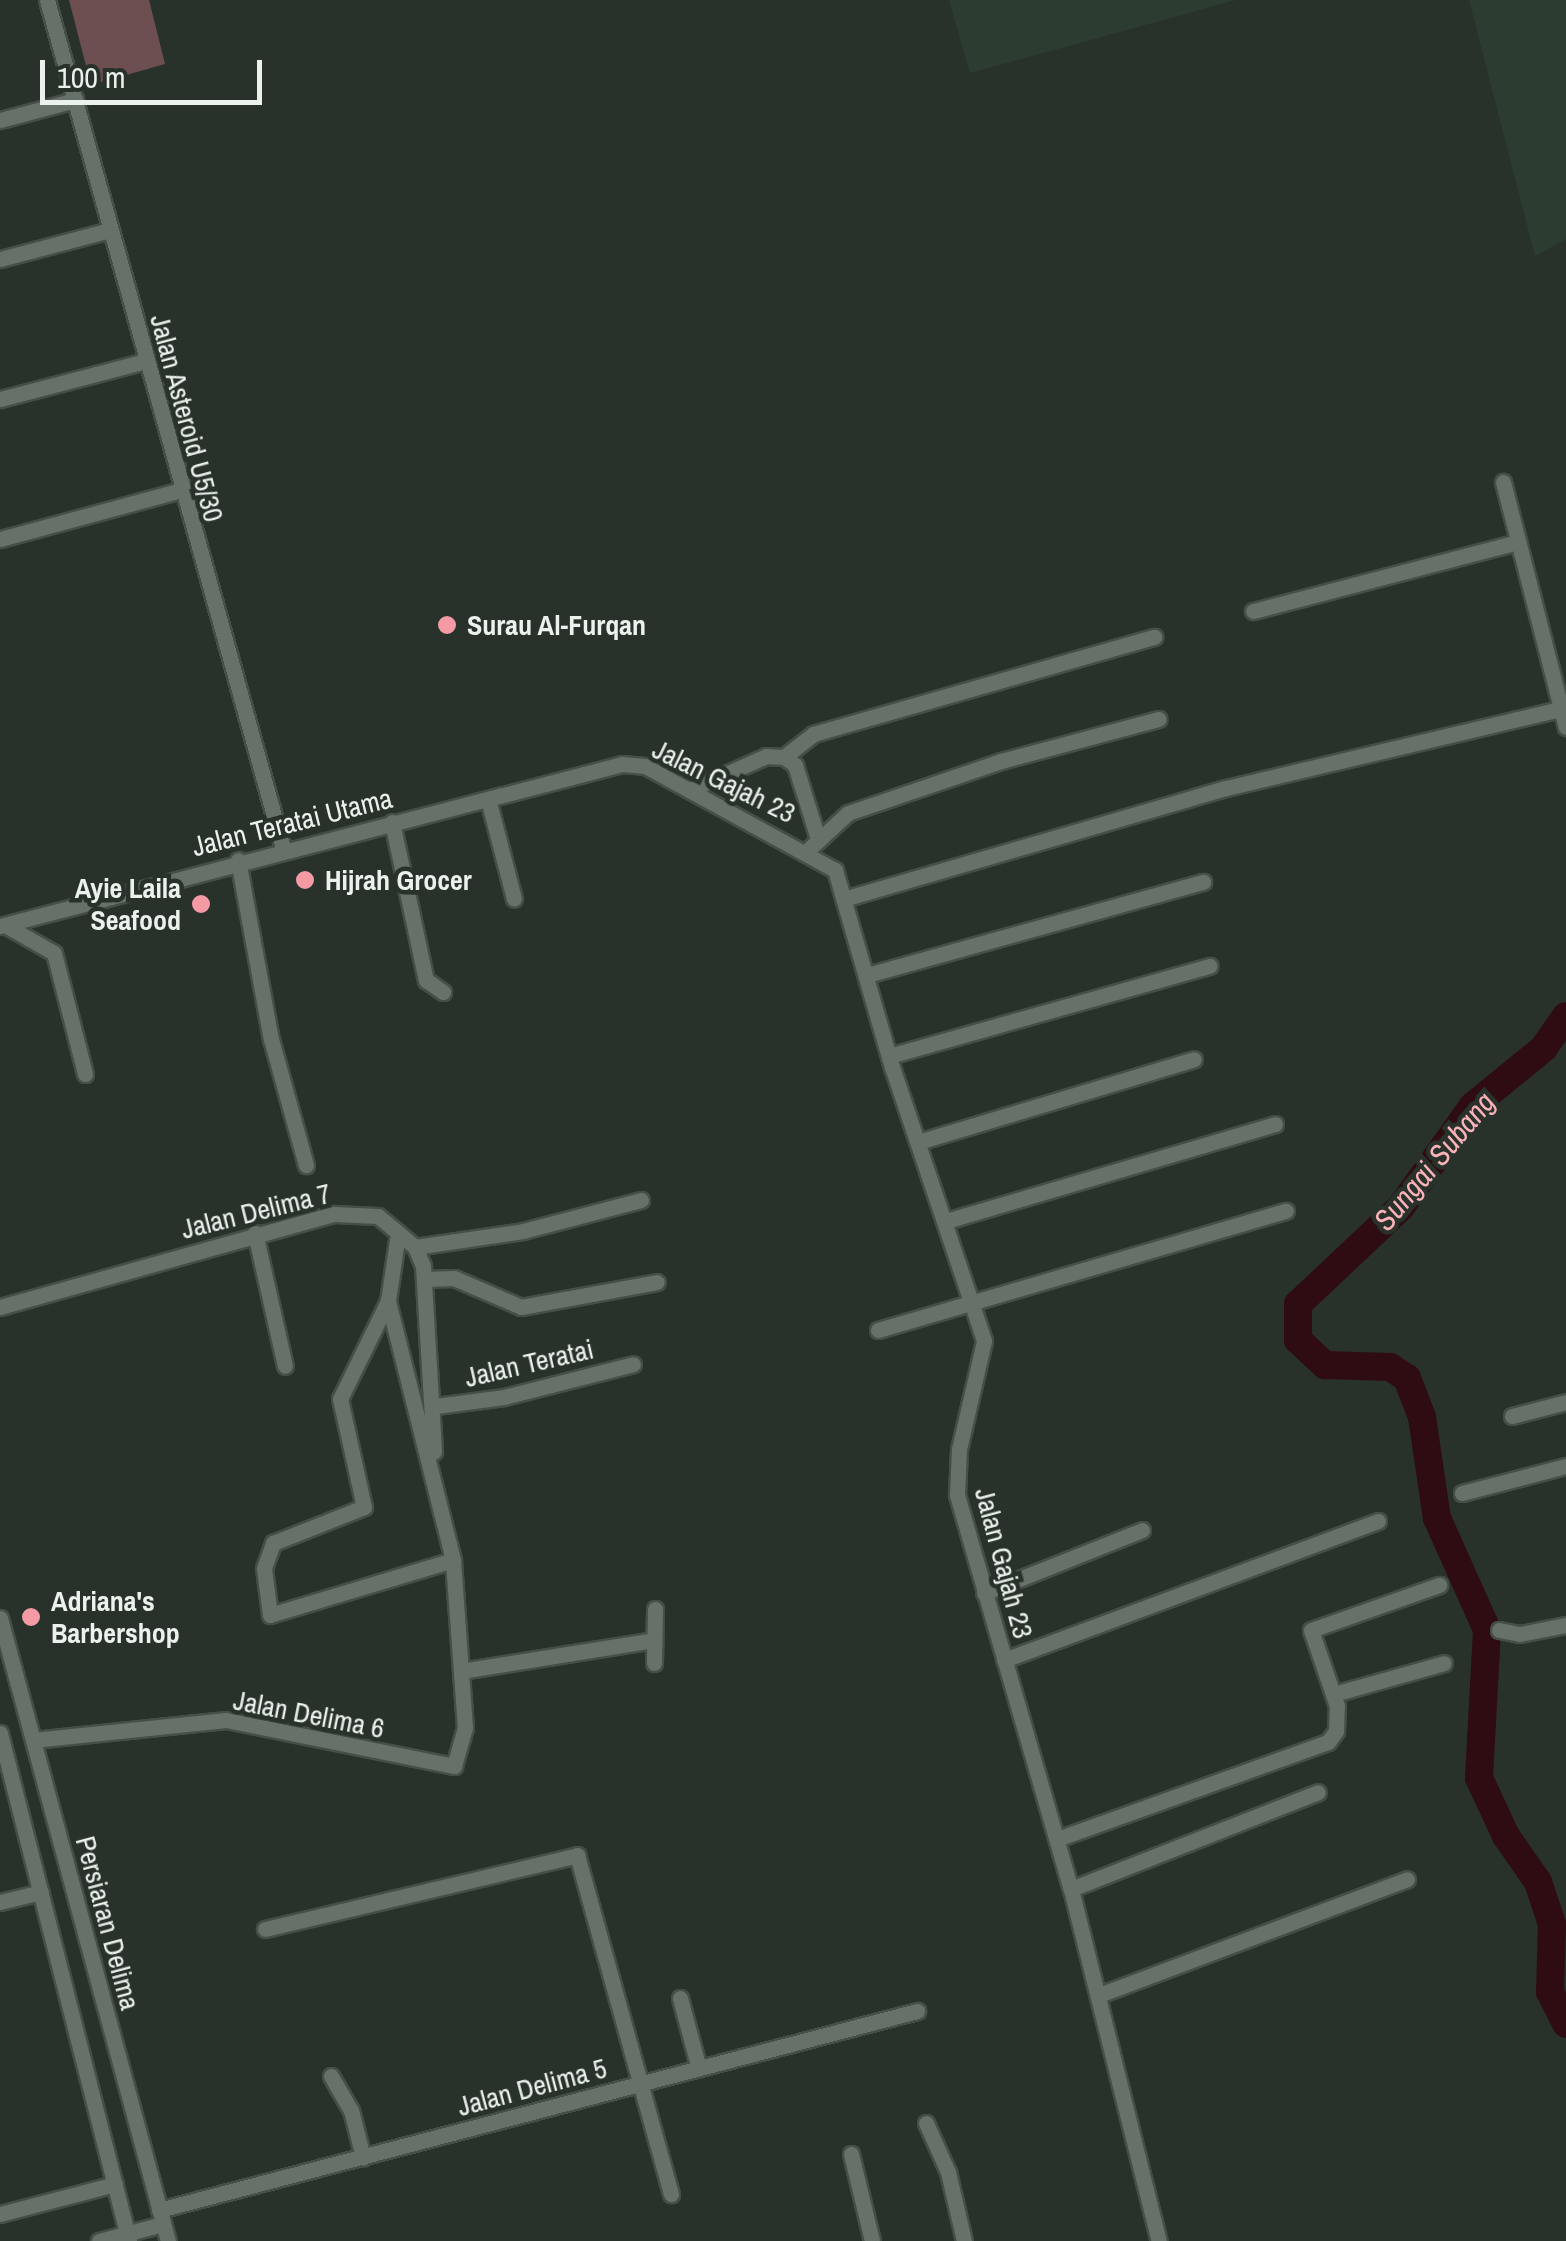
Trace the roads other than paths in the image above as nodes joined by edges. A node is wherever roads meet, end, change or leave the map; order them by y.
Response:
1 (47, 0) edge
2 (75, 100) junction
3 (0, 120) edge
4 (110, 230) junction
5 (0, 258) edge
6 (146, 360) junction
7 (0, 400) edge
8 (1504, 482) dead end
9 (181, 490) junction
10 (0, 539) edge
11 (1518, 542) junction
12 (1253, 611) dead end
13 (1154, 637) dead end
14 (1561, 709) junction
15 (1159, 719) dead end
16 (1566, 727) edge
17 (784, 757) junction
18 (598, 770) joint
19 (692, 790) junction
20 (488, 799) junction
21 (392, 822) junction
22 (813, 844) junction
23 (283, 848) junction
24 (238, 860) junction
25 (1203, 882) dead end
26 (847, 898) junction
27 (514, 899) dead end
28 (3, 925) edge
29 (1210, 966) dead end
30 (868, 975) junction
31 (443, 992) dead end
32 (889, 1056) junction
33 (1194, 1059) dead end
34 (85, 1074) dead end
35 (1275, 1124) dead end
36 (918, 1142) junction
37 (306, 1165) dead end
38 (640, 1200) dead end
39 (1286, 1211) dead end
40 (946, 1220) junction
41 (255, 1233) junction
42 (398, 1233) junction
43 (415, 1246) junction
44 (425, 1279) junction
45 (657, 1282) dead end
46 (388, 1301) junction
47 (975, 1303) junction
48 (0, 1307) edge
49 (878, 1330) dead end
50 (633, 1364) dead end
51 (285, 1366) dead end
52 (1566, 1402) edge
53 (436, 1406) junction
54 (1512, 1416) dead end
55 (1566, 1466) edge
56 (433, 1469) junction
57 (1462, 1493) dead end
58 (1378, 1520) dead end
59 (1142, 1530) dead end
60 (452, 1560) junction
61 (1438, 1585) dead end
62 (984, 1593) junction
63 (656, 1609) dead end
64 (0, 1618) edge
65 (1566, 1625) edge
66 (1499, 1630) dead end
67 (654, 1640) junction
68 (1004, 1660) junction
69 (654, 1663) dead end
70 (1444, 1663) dead end
71 (461, 1670) junction
72 (1334, 1694) junction
73 (0, 1733) edge
74 (33, 1740) junction
75 (1318, 1792) dead end
76 (1057, 1839) junction
77 (1406, 1879) dead end
78 (1071, 1889) junction
79 (41, 1892) junction
80 (0, 1902) edge
81 (265, 1929) dead end
82 (1099, 1995) junction
83 (680, 1998) dead end
84 (917, 2011) dead end
85 (699, 2069) junction
86 (330, 2076) dead end
87 (639, 2085) junction
88 (926, 2123) dead end
89 (851, 2154) dead end
90 (364, 2157) junction
91 (115, 2184) junction
92 (670, 2194) dead end
93 (0, 2214) edge
94 (161, 2217) junction
95 (128, 2237) edge
96 (99, 2241) edge
97 (168, 2241) edge
98 (872, 2241) edge
99 (964, 2241) edge
100 (1158, 2241) edge

1 - 2 street, Jalan Asteroid U5/30
2 - 3 street
2 - 4 street, Jalan Asteroid U5/30
4 - 5 street
4 - 6 street, Jalan Asteroid U5/30
6 - 7 street
6 - 9 street, Jalan Asteroid U5/30
8 - 11 street
9 - 10 street
9 - 23 street, Jalan Asteroid U5/30
11 - 12 street
11 - 14 street
13 - 17 street
14 - 16 street
14 - 26 street
15 - 22 street
17 - 19 street
17 - 22 street
18 - 19 street, Jalan Gajah 23
18 - 20 street, Jalan Teratai Utama
19 - 22 street, Jalan Gajah 23
20 - 21 street, Jalan Teratai Utama
20 - 27 street
21 - 23 street, Jalan Teratai Utama
21 - 31 street
22 - 26 street, Jalan Gajah 23
23 - 24 street, Jalan Teratai Utama
24 - 28 street, Jalan Teratai Utama
24 - 37 street
25 - 30 street
26 - 30 street, Jalan Gajah 23
28 - 34 street
29 - 32 street
30 - 32 street, Jalan Gajah 23
32 - 36 street, Jalan Gajah 23
33 - 36 street
35 - 40 street
36 - 40 street, Jalan Gajah 23
38 - 43 street
39 - 47 street
40 - 47 street, Jalan Gajah 23
41 - 42 street, Jalan Delima 7
41 - 48 street, Jalan Delima 7
41 - 51 street
42 - 43 street, Jalan Delima 7
42 - 46 street
43 - 44 street
44 - 45 street
44 - 53 street
46 - 56 street
46 - 60 street
47 - 49 street
47 - 62 street, Jalan Gajah 23
50 - 53 street, Jalan Teratai
52 - 54 street
53 - 56 street
55 - 57 street
56 - 60 street
58 - 68 street
59 - 62 street
60 - 71 street
61 - 72 street
62 - 68 street, Jalan Gajah 23
63 - 67 street
64 - 74 street, Persiaran Delima
65 - 66 street
67 - 69 street
67 - 71 street
68 - 76 street, Jalan Gajah 23
70 - 72 street
71 - 74 street, Jalan Delima 6
72 - 76 street
73 - 79 street
74 - 94 street, Persiaran Delima
75 - 78 street
76 - 78 street, Jalan Gajah 23
77 - 82 street
78 - 82 street, Jalan Gajah 23
79 - 80 street
79 - 91 street
81 - 87 street
82 - 100 street, Jalan Gajah 23
83 - 85 street
84 - 85 street, Jalan Delima 5
85 - 87 street, Jalan Delima 5
86 - 90 street
87 - 90 street, Jalan Delima 5
87 - 92 street
88 - 99 street
89 - 98 street
90 - 94 street, Jalan Delima 5
91 - 93 street
91 - 95 street
94 - 95 street, Jalan Delima 5
94 - 97 street, Persiaran Delima
95 - 96 street, Jalan Delima 5

